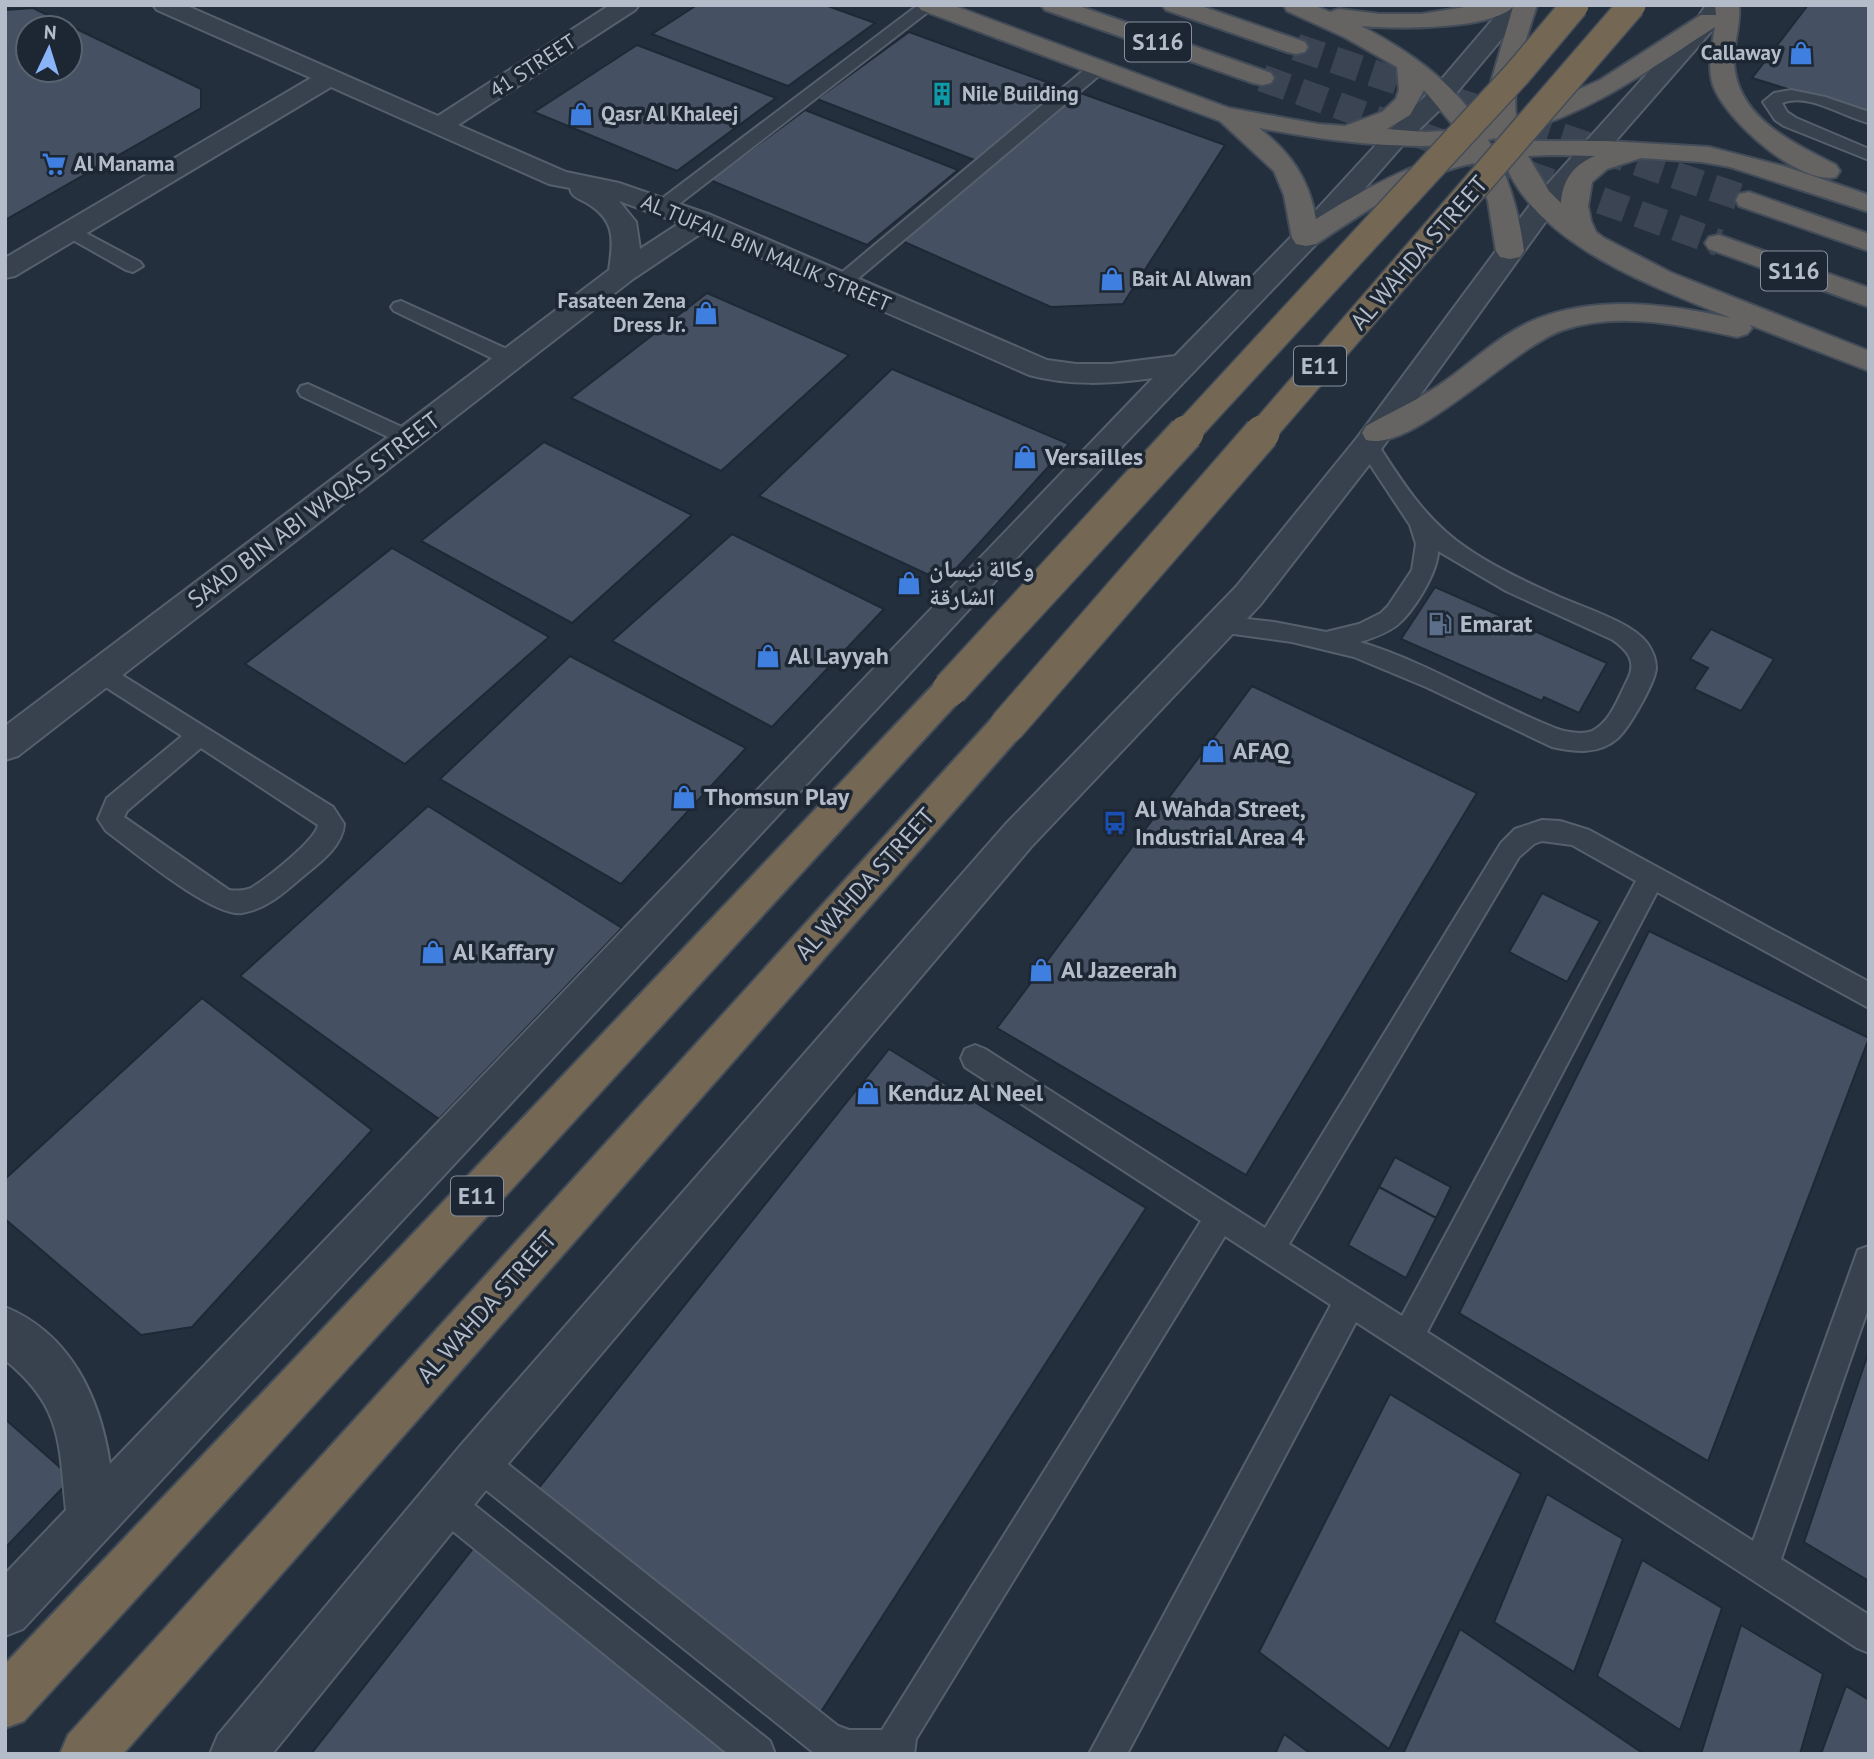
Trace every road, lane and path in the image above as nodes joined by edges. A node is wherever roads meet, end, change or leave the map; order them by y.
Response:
1 (165, 5) edge
2 (627, 5) edge
3 (929, 5) edge
4 (1053, 5) edge
5 (1174, 5) edge
6 (1502, 5) edge
7 (1518, 5) edge
8 (1525, 5) edge
9 (1575, 5) edge
10 (1632, 5) edge
11 (1294, 6) edge
12 (1718, 10) edge
13 (1296, 47) tunnel mouth
14 (1408, 62) junction
15 (1096, 69) junction
16 (329, 78) junction
17 (1262, 78) tunnel mouth
18 (1444, 92) junction
19 (1223, 114) junction
20 (1869, 118) edge
21 (439, 126) junction
22 (1340, 135) junction
23 (1396, 138) junction
24 (1509, 140) junction
25 (1479, 145) junction
26 (1594, 148) junction
27 (1660, 152) junction
28 (1869, 155) edge
29 (558, 178) junction
30 (1869, 193) edge
31 (1749, 200) tunnel mouth
32 (1546, 203) junction
33 (1869, 204) edge
34 (663, 207) junction
35 (701, 221) junction
36 (71, 231) junction
37 (1306, 237) junction
38 (1584, 237) junction
39 (1719, 243) tunnel mouth
40 (1869, 243) edge
41 (1510, 251) junction
42 (133, 266) dead end
43 (5, 270) edge
44 (623, 273) junction
45 (841, 283) junction
46 (1869, 298) edge
47 (401, 307) dead end
48 (1836, 349) junction
49 (511, 359) junction
50 (1869, 362) edge
51 (1182, 364) junction
52 (308, 391) dead end
53 (408, 438) junction
54 (1373, 439) junction
55 (1420, 522) junction
56 (1220, 625) junction
57 (1326, 640) junction
58 (102, 673) junction
59 (200, 734) junction
60 (5, 746) edge
61 (1652, 876) junction
62 (1869, 996) edge
63 (975, 1058) dead end
64 (1220, 1217) junction
65 (1269, 1249) junction
66 (1869, 1261) edge
67 (1350, 1301) junction
68 (5, 1330) edge
69 (1408, 1338) junction
70 (478, 1462) junction
71 (444, 1503) junction
72 (92, 1518) junction
73 (1761, 1566) junction
74 (5, 1611) edge
75 (1869, 1636) edge
76 (5, 1702) edge
77 (895, 1751) edge
78 (87, 1754) edge
79 (237, 1754) edge
80 (757, 1754) edge
81 (1107, 1754) edge

1 - 16 street, AL TUFAIL BIN MALIK STREET
2 - 21 street, 41 STREET
3 - 15 highway
3 - 34 lane
4 - 17 highway, S116
5 - 13 highway, S116
6 - 11 highway
7 - 18 street
8 - 24 highway
9 - 76 highway, AL WAHDA STREET / E11, bridge
10 - 78 highway, AL WAHDA STREET / E11, bridge
11 - 14 highway
12 - 24 highway
12 - 26 street
12 - 30 highway
14 - 18 highway
14 - 22 highway
15 - 19 highway
15 - 45 lane
16 - 21 street, AL TUFAIL BIN MALIK STREET
16 - 36 street
18 - 23 street
18 - 25 highway
19 - 22 highway
19 - 37 highway
20 - 28 lane
21 - 29 street, AL TUFAIL BIN MALIK STREET
22 - 23 highway
23 - 25 highway
23 - 37 street
24 - 25 highway
24 - 26 highway
24 - 32 highway
25 - 37 highway
25 - 41 highway
26 - 27 highway
26 - 32 street
27 - 33 highway
27 - 38 highway
29 - 34 street, AL TUFAIL BIN MALIK STREET
29 - 44 street
31 - 40 highway, S116
32 - 38 highway
32 - 41 street
34 - 35 street, AL TUFAIL BIN MALIK STREET
35 - 44 street, SA'AD BIN ABI WAQAS STREET
35 - 45 street, AL TUFAIL BIN MALIK STREET
36 - 42 lane
36 - 43 street
37 - 51 street
38 - 48 highway
39 - 46 highway, S116
41 - 54 street
44 - 49 street, SA'AD BIN ABI WAQAS STREET
45 - 51 street, AL TUFAIL BIN MALIK STREET
47 - 49 lane
48 - 50 highway
48 - 54 highway
49 - 53 street, SA'AD BIN ABI WAQAS STREET
51 - 72 street
52 - 53 lane
53 - 58 street, SA'AD BIN ABI WAQAS STREET
54 - 55 lane
54 - 56 street
55 - 57 lane
55 - 57 lane
56 - 57 lane
56 - 70 street
58 - 59 lane
58 - 60 street, SA'AD BIN ABI WAQAS STREET
59 - 59 lane
61 - 62 lane
61 - 65 lane
61 - 69 lane
63 - 64 lane
64 - 65 lane
64 - 77 lane
65 - 67 lane
66 - 73 lane
67 - 69 lane
67 - 81 lane
68 - 72 street
69 - 73 lane
70 - 71 street
70 - 77 lane
71 - 79 street
71 - 80 lane
72 - 74 street
73 - 75 lane

